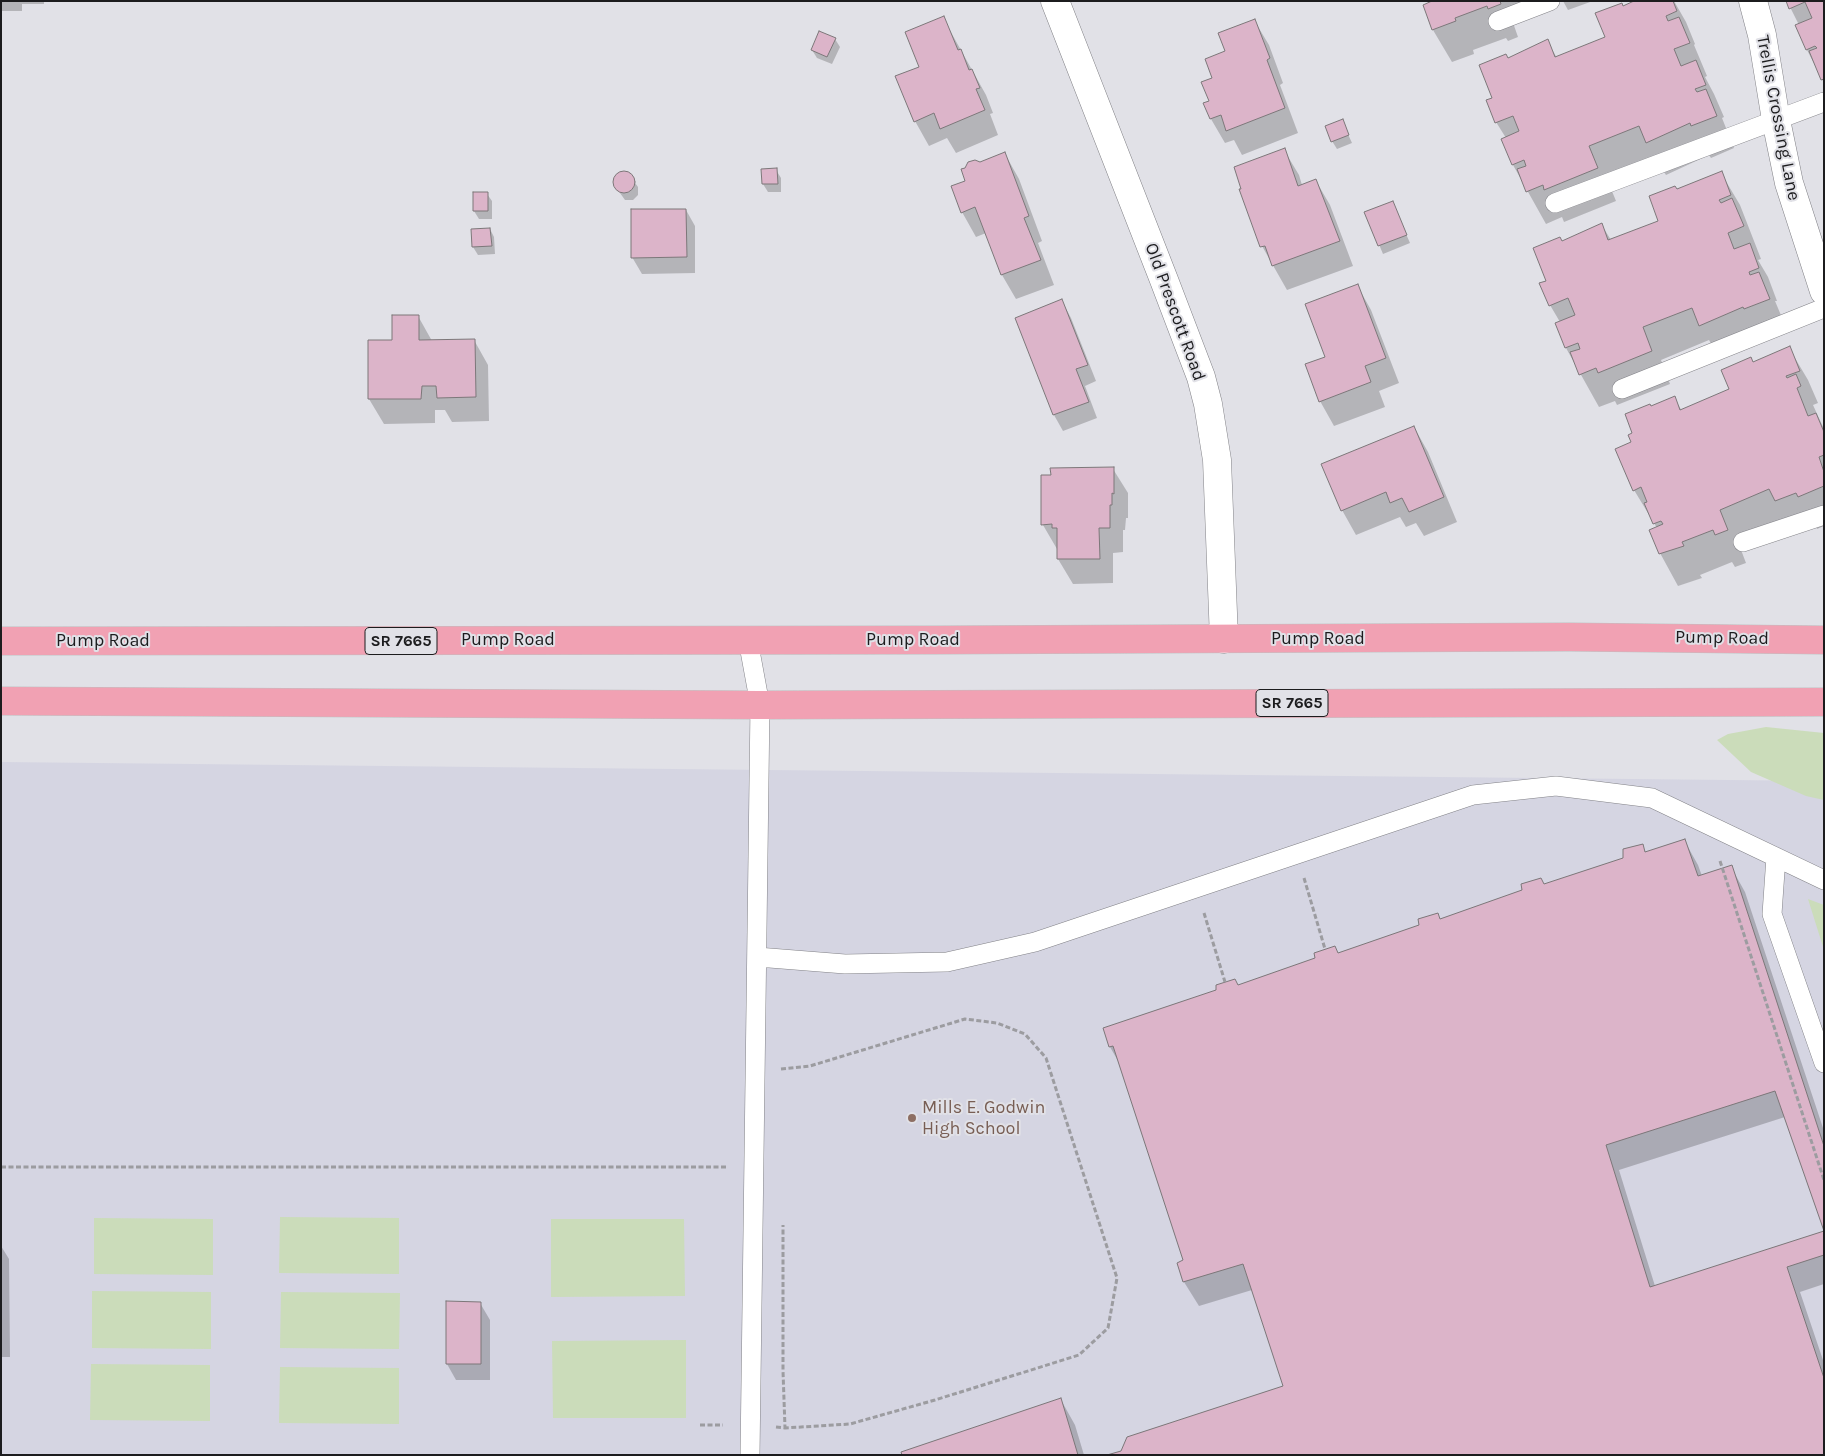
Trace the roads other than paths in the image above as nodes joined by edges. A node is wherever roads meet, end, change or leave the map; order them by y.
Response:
1 (1055, 1) edge
2 (1550, 1) edge
3 (1753, 1) edge
4 (1498, 21) dead end
5 (1824, 102) edge
6 (1776, 120) junction
7 (1556, 203) dead end
8 (1824, 291) edge
9 (1824, 308) edge
10 (1622, 389) dead end
11 (1824, 515) edge
12 (1743, 542) dead end
13 (1224, 639) junction
14 (748, 640) junction
15 (1824, 640) edge
16 (1, 641) edge
17 (1, 701) edge
18 (1824, 702) edge
19 (760, 705) junction
20 (1776, 856) junction
21 (1824, 880) edge
22 (757, 957) junction
23 (1824, 1063) edge
24 (750, 1455) edge

1 - 13 street, Old Prescott Road
2 - 4 lane
3 - 6 street, Trellis Crossing Lane
5 - 6 lane
6 - 7 lane
6 - 8 street, Trellis Crossing Lane
9 - 10 lane
11 - 12 lane
13 - 14 main road, Pump Road / SR 7665
13 - 15 main road, Pump Road / SR 7665
14 - 16 main road, Pump Road / SR 7665
14 - 19 lane
17 - 19 main road, SR 7665
18 - 19 main road, SR 7665
19 - 22 lane
20 - 21 lane
20 - 22 lane
20 - 23 lane
22 - 24 lane

